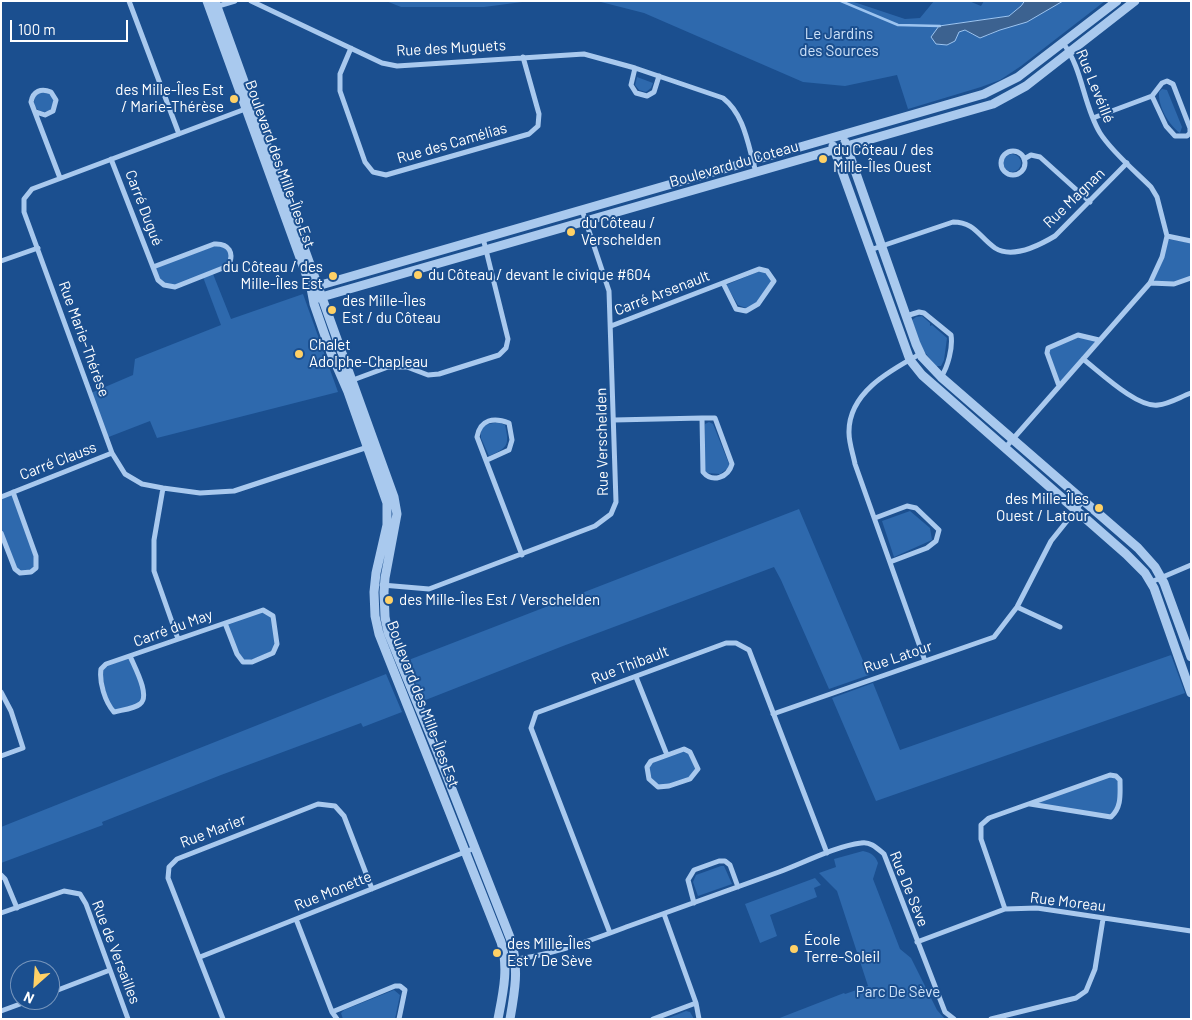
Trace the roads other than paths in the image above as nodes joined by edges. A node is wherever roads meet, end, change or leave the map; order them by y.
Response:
1 (129, 1) edge
2 (236, 1) edge
3 (251, 1) edge
4 (1117, 1) edge
5 (1135, 1) edge
6 (212, 4) edge
7 (1063, 43) junction
8 (351, 48) junction
9 (1070, 52) junction
10 (522, 57) junction
11 (635, 68) junction
12 (659, 76) junction
13 (1152, 96) junction
14 (249, 107) junction
15 (36, 112) junction
16 (1093, 118) junction
17 (179, 134) junction
18 (842, 135) junction
19 (831, 138) junction
20 (846, 146) junction
21 (835, 150) junction
22 (111, 159) junction
23 (1024, 159) junction
24 (752, 161) junction
25 (1127, 163) junction
26 (756, 172) junction
27 (60, 178) junction
28 (1090, 202) junction
29 (582, 210) junction
30 (585, 221) junction
31 (1167, 236) junction
32 (483, 238) junction
33 (1191, 240) edge
34 (881, 246) junction
35 (38, 248) junction
36 (486, 250) junction
37 (870, 250) junction
38 (1, 261) edge
39 (153, 267) junction
40 (1191, 278) edge
41 (1150, 283) junction
42 (722, 284) junction
43 (314, 287) junction
44 (318, 298) junction
45 (906, 316) junction
46 (611, 326) junction
47 (1099, 340) junction
48 (920, 354) junction
49 (1083, 359) junction
50 (910, 360) junction
51 (941, 377) junction
52 (353, 380) junction
53 (1059, 386) junction
54 (1191, 393) edge
55 (702, 418) junction
56 (614, 420) junction
57 (1013, 440) junction
58 (372, 445) junction
59 (1005, 448) junction
60 (112, 453) junction
61 (486, 460) junction
62 (163, 488) junction
63 (13, 492) junction
64 (1, 497) edge
65 (1083, 501) junction
66 (1075, 510) junction
67 (875, 518) junction
68 (1, 533) edge
69 (522, 555) junction
70 (890, 562) junction
71 (1191, 565) edge
72 (1161, 577) junction
73 (1151, 582) junction
74 (374, 585) junction
75 (384, 586) junction
76 (1018, 607) junction
77 (225, 622) junction
78 (1060, 627) dead end
79 (178, 639) junction
80 (130, 656) junction
81 (1191, 657) edge
82 (926, 661) junction
83 (636, 677) junction
84 (1, 692) edge
85 (1191, 693) edge
86 (773, 714) junction
87 (667, 755) junction
88 (1, 756) edge
89 (1030, 804) junction
90 (475, 848) junction
91 (466, 852) junction
92 (827, 853) junction
93 (1, 875) edge
94 (738, 887) junction
95 (372, 889) junction
96 (694, 903) junction
97 (17, 908) junction
98 (1005, 909) junction
99 (1, 913) edge
100 (664, 914) junction
101 (1103, 918) junction
102 (296, 919) junction
103 (1191, 931) edge
104 (610, 933) junction
105 (917, 942) junction
106 (200, 957) junction
107 (506, 960) junction
108 (516, 960) junction
109 (110, 970) junction
110 (60, 989) edge
111 (696, 1003) junction
112 (332, 1012) junction
113 (128, 1019) edge
114 (223, 1019) edge
115 (336, 1019) edge
116 (399, 1019) edge
117 (498, 1019) edge
118 (510, 1019) edge
119 (653, 1019) edge
120 (699, 1019) edge
121 (954, 1019) edge
122 (991, 1019) edge

1 - 17 street
2 - 6 street
3 - 8 street, Rue des Muguets
4 - 7 street, Boulevard du Coteau
5 - 9 street, Boulevard du Coteau
6 - 14 street, Boulevard des Mille-Îles Est
7 - 9 street, Rue Levéillé
7 - 18 street, Boulevard du Coteau
8 - 10 street, Rue des Muguets
8 - 10 street, Rue des Camélias
9 - 16 street, Rue Levéillé
9 - 20 street, Boulevard du Coteau
10 - 11 street, Rue des Muguets
11 - 12 street, Rue des Muguets
11 - 12 street
12 - 24 street, Rue des Muguets
13 - 13 street
13 - 16 street
14 - 17 street, Rue Marie-Thérèse
14 - 43 street, Boulevard des Mille-Îles Est
15 - 15 street
15 - 27 street
16 - 25 street, Rue Levéillé
17 - 22 street, Rue Marie-Thérèse
18 - 19 street, Boulevard du Coteau
18 - 20 street
19 - 21 street
19 - 24 street, Boulevard du Coteau
20 - 21 street, Boulevard du Coteau
20 - 34 street
21 - 26 street, Boulevard du Coteau
21 - 37 street
22 - 27 street, Rue Marie-Thérèse
22 - 39 street, Carré Dugué
23 - 23 street
23 - 28 street
24 - 26 street, Rue des Muguets
24 - 29 street, Boulevard du Coteau
25 - 28 street, Rue Magnan
25 - 31 street, Rue Levéillé
26 - 30 street, Boulevard du Coteau
27 - 35 street, Rue Marie-Thérèse
28 - 34 street, Rue Magnan
29 - 30 street, Rue Verschelden
29 - 32 street, Boulevard du Coteau
30 - 36 street, Boulevard du Coteau
30 - 46 street, Rue Verschelden
31 - 33 street
31 - 41 street, Rue Levéillé
32 - 36 street
32 - 43 street, Boulevard du Coteau
34 - 37 street, Rue Magnan
34 - 45 street
35 - 38 street
35 - 60 street, Rue Marie-Thérèse
36 - 44 street, Boulevard du Coteau
36 - 52 street
37 - 50 street
39 - 39 street, Carré Dugué
40 - 41 street
41 - 47 street, Rue Levéillé
42 - 42 street, Carré Arsenault
42 - 46 street, Carré Arsenault
43 - 44 street, Boulevard des Mille-Îles Est
44 - 52 street, Boulevard des Mille-Îles Est
44 - 58 street, Boulevard des Mille-Îles Est
45 - 48 street
45 - 51 street
46 - 56 street, Rue Verschelden
47 - 49 street, Rue Levéillé
47 - 53 street
48 - 50 street
48 - 51 street
49 - 53 street, Rue Levéillé
49 - 54 street
50 - 59 street
50 - 67 street
51 - 57 street
52 - 58 street, Boulevard des Mille-Îles Est
53 - 57 street, Rue Levéillé
55 - 55 street
55 - 56 street
56 - 69 street, Rue Verschelden
57 - 59 street, Rue Levéillé
57 - 65 street
58 - 62 street, Rue Marie-Thérèse
58 - 74 street, Boulevard des Mille-Îles Est
58 - 75 street, Boulevard des Mille-Îles Est
59 - 66 street
60 - 62 street, Rue Marie-Thérèse
60 - 63 street, Carré Clauss
61 - 61 street
61 - 69 street
62 - 79 street
63 - 64 street, Carré Clauss
63 - 68 street, Carré Clauss
65 - 66 street, Rue Latour
65 - 72 street
66 - 73 street
66 - 76 street, Rue Latour
67 - 70 street
67 - 70 street
69 - 75 street, Rue Verschelden
70 - 82 street
71 - 72 street
72 - 73 street
72 - 81 street
73 - 85 street
74 - 75 street, Rue Verschelden
74 - 91 street, Boulevard des Mille-Îles Est
75 - 90 street, Boulevard des Mille-Îles Est
76 - 78 street
76 - 82 street, Rue Latour
77 - 77 street, Carré du May
77 - 79 street, Carré du May
79 - 80 street, Carré du May
80 - 80 street, Carré du May
82 - 86 street, Rue Latour
83 - 86 street, Rue Thibault
83 - 87 street
83 - 104 street, Rue Thibault
84 - 88 street
86 - 92 street, Rue Thibault
87 - 87 street
89 - 89 street
89 - 98 street
90 - 91 street, Rue Monette
90 - 108 street, Boulevard des Mille-Îles Est
91 - 95 street, Rue Monette
91 - 107 street, Boulevard des Mille-Îles Est
92 - 94 street, Rue De Sève
92 - 105 street, Rue De Sève
93 - 97 street
94 - 96 street, Rue De Sève
94 - 96 street
95 - 102 street, Rue Monette
95 - 106 street, Rue Marier
96 - 100 street, Rue De Sève
97 - 99 street
97 - 109 street, Rue de Versailles
98 - 101 street, Rue Moreau
98 - 105 street, Rue Moreau
100 - 104 street, Rue De Sève
100 - 111 street
101 - 103 street, Rue Moreau
101 - 122 street
102 - 106 street, Rue Monette
102 - 112 street
104 - 108 street, Rue De Sève
105 - 121 street, Rue De Sève
106 - 114 street, Rue Marier
107 - 108 street, Rue De Sève
107 - 117 street, Boulevard des Mille-Îles Est
108 - 118 street, Boulevard des Mille-Îles Est
109 - 110 street
109 - 113 street, Rue de Versailles
111 - 119 street
111 - 120 street
112 - 115 street
112 - 116 street

